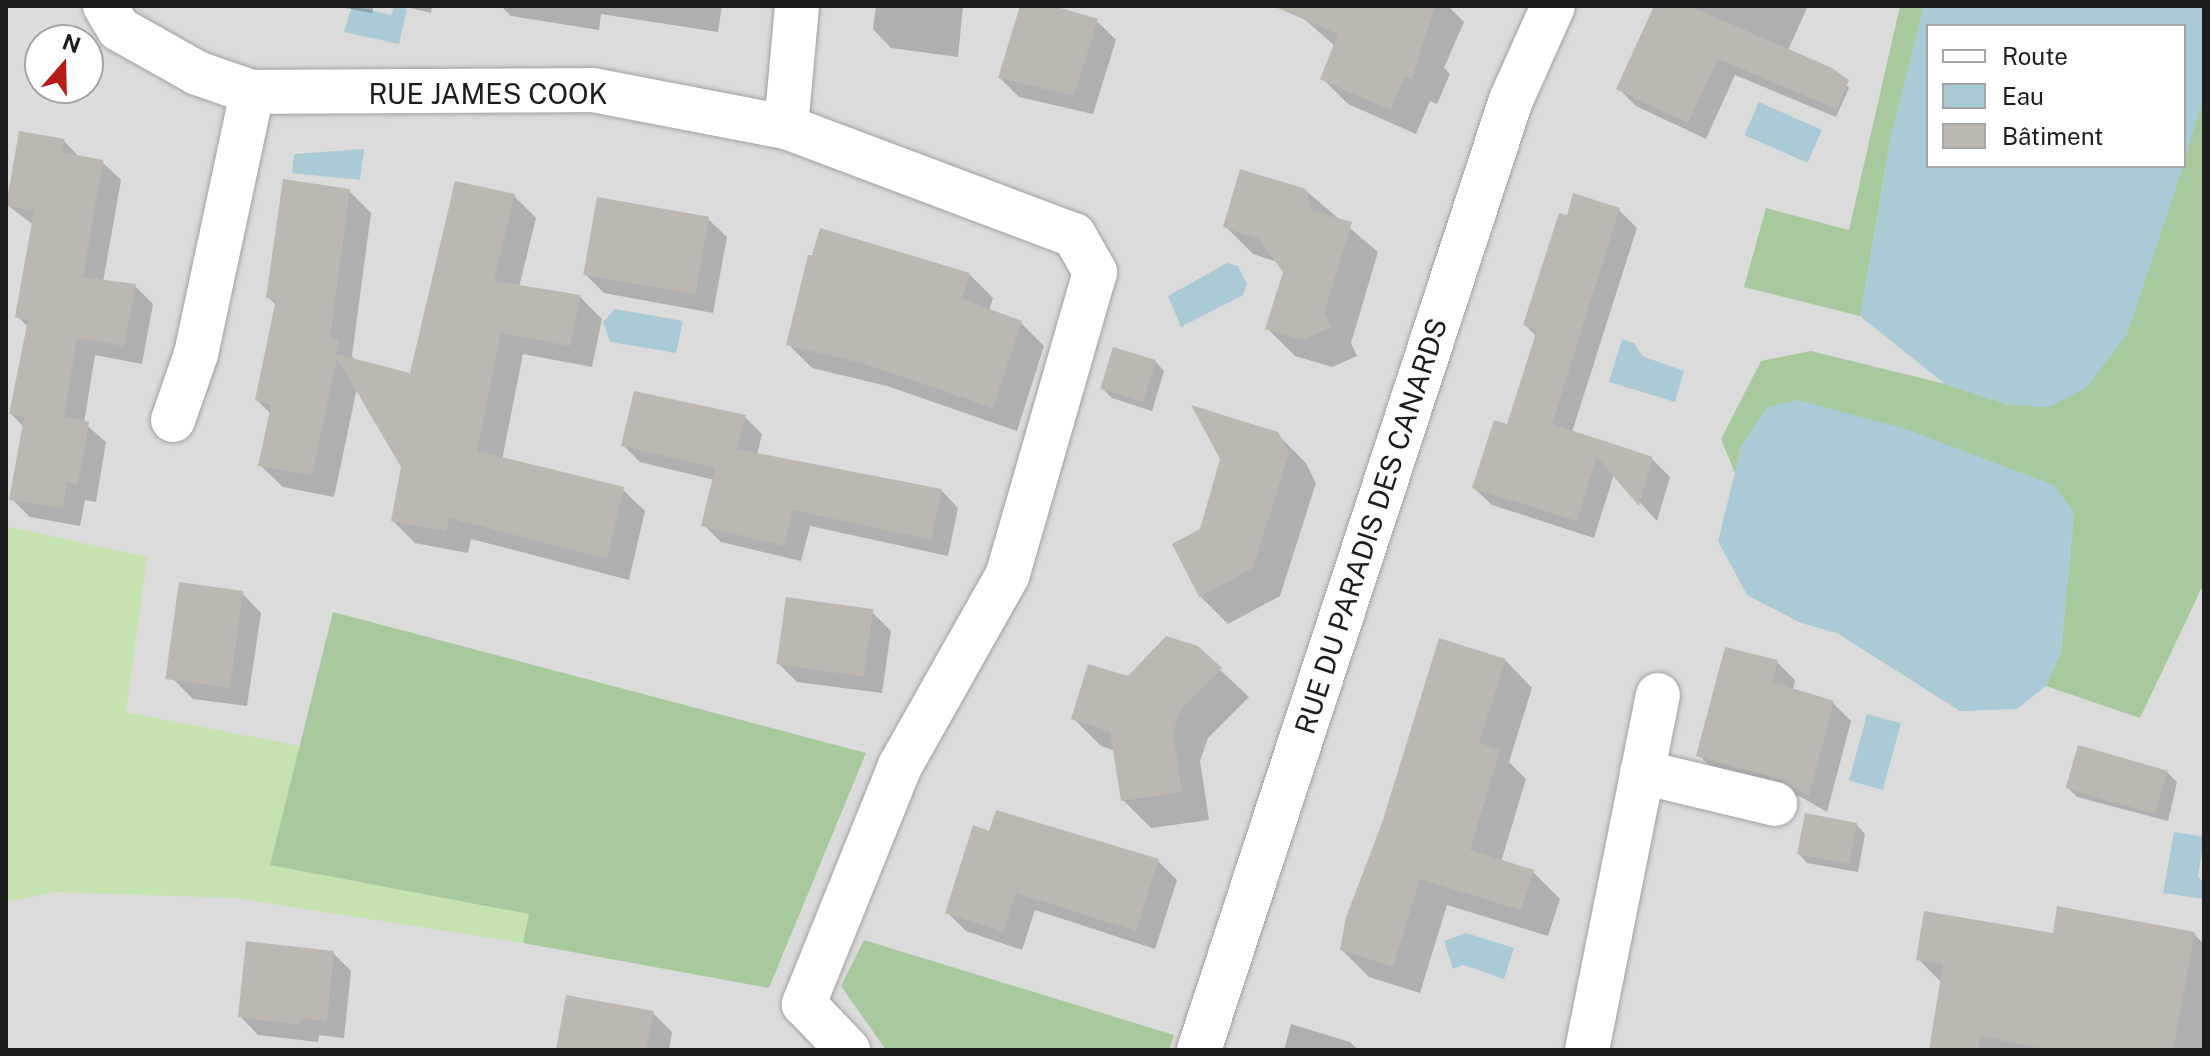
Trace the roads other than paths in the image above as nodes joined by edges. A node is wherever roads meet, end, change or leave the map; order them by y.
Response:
1 (105, 6) edge
2 (797, 6) edge
3 (1553, 6) edge
4 (252, 92) junction
5 (786, 127) junction
6 (173, 420) dead end
7 (1658, 695) dead end
8 (1642, 772) junction
9 (1775, 804) dead end
10 (848, 1050) edge
11 (1199, 1050) edge
12 (1587, 1050) edge

1 - 4 street, RUE JAMES COOK
2 - 5 street
3 - 11 street, RUE DU PARADIS DES CANARDS
4 - 5 street, RUE JAMES COOK
4 - 6 street
5 - 10 street, RUE JAMES COOK
7 - 8 street
8 - 9 street
8 - 12 street

